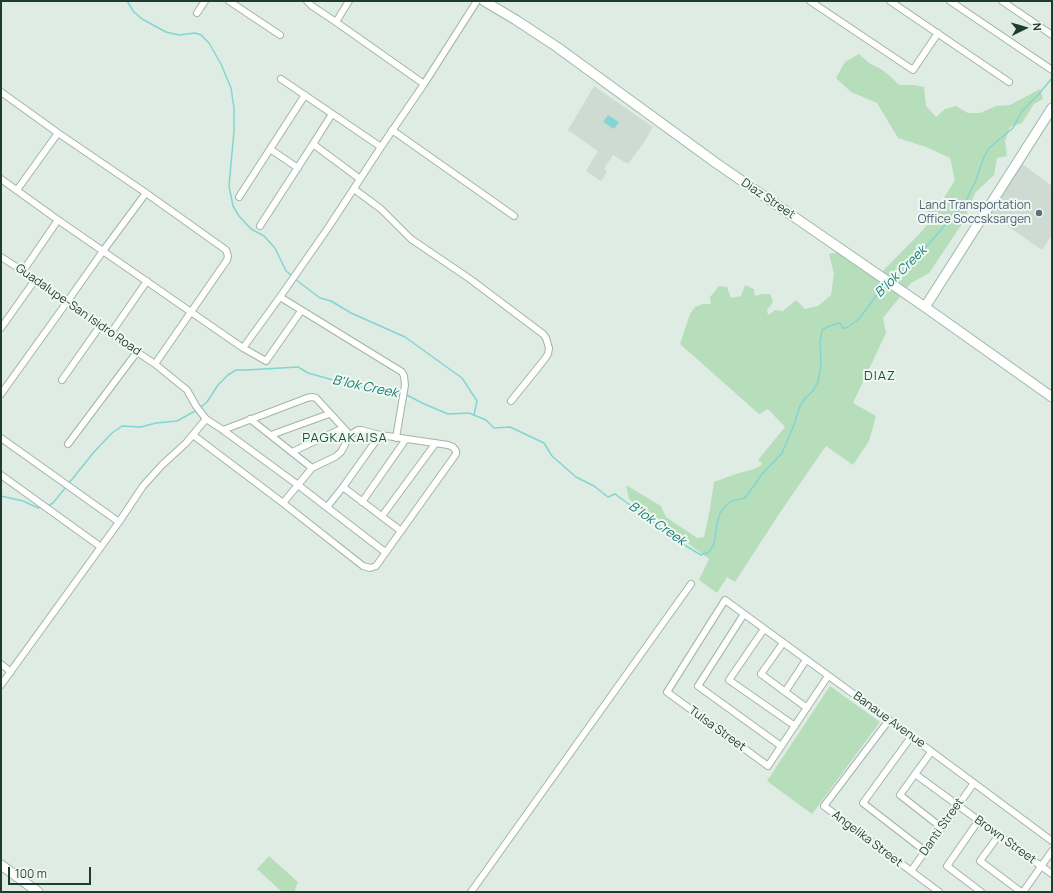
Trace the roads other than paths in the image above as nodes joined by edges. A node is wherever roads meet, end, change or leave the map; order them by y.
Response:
1 (205, 1) edge
2 (229, 1) edge
3 (307, 1) edge
4 (349, 1) edge
5 (477, 1) edge
6 (484, 1) edge
7 (810, 1) edge
8 (890, 1) edge
9 (950, 1) edge
10 (1002, 1) edge
11 (197, 13) dead end
12 (336, 22) junction
13 (938, 33) junction
14 (280, 35) dead end
15 (1052, 35) edge
16 (1051, 67) edge
17 (281, 79) dead end
18 (1009, 82) dead end
19 (424, 84) junction
20 (1, 92) edge
21 (305, 95) junction
22 (1052, 108) edge
23 (332, 114) junction
24 (392, 130) junction
25 (58, 133) junction
26 (313, 144) junction
27 (381, 147) junction
28 (270, 149) junction
29 (298, 168) junction
30 (1, 179) edge
31 (360, 179) junction
32 (354, 189) junction
33 (17, 190) junction
34 (146, 193) junction
35 (239, 197) dead end
36 (514, 216) dead end
37 (58, 220) junction
38 (260, 226) dead end
39 (103, 251) junction
40 (1, 257) edge
41 (22, 271) junction
42 (35, 280) junction
43 (146, 281) junction
44 (280, 297) junction
45 (67, 302) junction
46 (925, 306) junction
47 (192, 311) junction
48 (302, 311) junction
49 (100, 326) junction
50 (1, 328) edge
51 (111, 333) junction
52 (243, 348) junction
53 (137, 352) junction
54 (155, 364) junction
55 (62, 380) dead end
56 (1, 394) edge
57 (1052, 398) edge
58 (511, 401) dead end
59 (329, 414) junction
60 (206, 419) junction
61 (250, 419) junction
62 (343, 428) junction
63 (223, 430) junction
64 (193, 435) junction
65 (271, 435) junction
66 (380, 435) junction
67 (350, 436) junction
68 (1, 438) edge
69 (396, 438) junction
70 (406, 439) junction
71 (68, 444) dead end
72 (435, 444) junction
73 (292, 452) junction
74 (312, 468) junction
75 (1, 475) edge
76 (298, 485) junction
77 (343, 487) junction
78 (362, 502) junction
79 (283, 503) junction
80 (327, 507) junction
81 (382, 516) junction
82 (119, 522) junction
83 (401, 531) junction
84 (101, 547) junction
85 (385, 552) junction
86 (691, 584) dead end
87 (725, 600) joint
88 (744, 614) junction
89 (764, 629) junction
90 (783, 643) junction
91 (806, 660) junction
92 (1, 664) edge
93 (11, 672) junction
94 (828, 676) junction
95 (1, 685) edge
96 (785, 692) junction
97 (807, 708) junction
98 (889, 720) junction
99 (795, 726) junction
100 (910, 736) junction
101 (781, 746) junction
102 (931, 752) junction
103 (915, 774) junction
104 (974, 783) junction
105 (958, 805) junction
106 (979, 820) junction
107 (942, 828) junction
108 (999, 835) junction
109 (1052, 841) edge
110 (925, 851) junction
111 (1052, 851) edge
112 (1, 865) edge
113 (1041, 866) junction
114 (911, 871) junction
115 (1052, 874) edge
116 (38, 892) edge
117 (471, 892) edge
118 (939, 892) edge
119 (981, 892) edge
120 (1022, 892) edge

1 - 11 street
2 - 14 street
3 - 12 street
4 - 12 street
5 - 19 street
6 - 46 main road, Diaz Street
7 - 13 street
8 - 13 street
9 - 16 street
10 - 15 street
12 - 19 street
13 - 18 street
17 - 21 street
19 - 24 street
20 - 25 street
21 - 23 street
21 - 28 street
22 - 46 main road
23 - 26 street
23 - 27 street
24 - 27 street
24 - 36 street
25 - 33 street
25 - 34 street
26 - 29 street
26 - 31 street
27 - 31 street
28 - 29 street
28 - 35 street
29 - 38 street
30 - 33 street
31 - 32 street
32 - 44 street
32 - 58 street
33 - 37 street
34 - 39 street
34 - 47 street
37 - 39 street
37 - 41 street
39 - 43 street
39 - 45 street
40 - 41 street, Guadalupe-San Isidro Road
41 - 42 street, Guadalupe-San Isidro Road
42 - 45 street, Guadalupe-San Isidro Road
42 - 50 street
43 - 47 street
43 - 51 street
44 - 48 street
44 - 52 street
45 - 49 street, Guadalupe-San Isidro Road
45 - 56 street
46 - 57 main road, Diaz Street
47 - 52 street
47 - 54 street
48 - 52 street
48 - 69 street
49 - 51 street, Guadalupe-San Isidro Road
49 - 55 street
51 - 53 street, Guadalupe-San Isidro Road
53 - 54 street, Guadalupe-San Isidro Road
53 - 71 street
54 - 60 street, Guadalupe-San Isidro Road
59 - 61 street
59 - 62 street
59 - 65 street
60 - 63 street, Guadalupe-San Isidro Road
60 - 64 street
61 - 63 street
61 - 65 street
62 - 67 street
62 - 73 street
63 - 76 street, Guadalupe-San Isidro Road
64 - 79 street
64 - 82 street
65 - 73 street
66 - 67 street
66 - 69 street
66 - 77 street
67 - 74 street
68 - 82 street
69 - 70 street
70 - 72 street
70 - 78 street
72 - 81 street
72 - 83 street
73 - 74 street
74 - 76 street
75 - 84 street
76 - 79 street
76 - 80 street, Guadalupe-San Isidro Road
77 - 78 street
77 - 80 street
78 - 81 street
79 - 85 street
80 - 85 street, Guadalupe-San Isidro Road
81 - 83 street
82 - 84 street
83 - 85 street
84 - 93 street
86 - 117 street
87 - 88 street, Banaue Avenue
87 - 101 street, Tulsa Street
88 - 89 street, Banaue Avenue
88 - 101 street
89 - 90 street, Banaue Avenue
89 - 99 street
90 - 91 street, Banaue Avenue
90 - 96 street
91 - 94 street, Banaue Avenue
91 - 96 street
92 - 93 street
93 - 95 street
94 - 97 street, Tulsa Street
94 - 98 street, Banaue Avenue
96 - 97 street
97 - 99 street, Tulsa Street
98 - 100 street, Banaue Avenue
98 - 114 street, Angelika Street
99 - 101 street, Tulsa Street
100 - 102 street, Banaue Avenue
100 - 110 street
102 - 103 street
102 - 104 street, Banaue Avenue
103 - 105 street, Brown Street
103 - 107 street
104 - 105 street, Danti Street
104 - 109 street, Banaue Avenue
105 - 106 street, Brown Street
105 - 107 street, Danti Street
106 - 108 street, Brown Street
106 - 119 street
107 - 110 street, Danti Street
108 - 113 street, Brown Street
108 - 120 street
110 - 114 street, Danti Street
111 - 113 street
112 - 116 main road
113 - 115 street, Brown Street
113 - 120 street
114 - 118 street, Angelika Street

